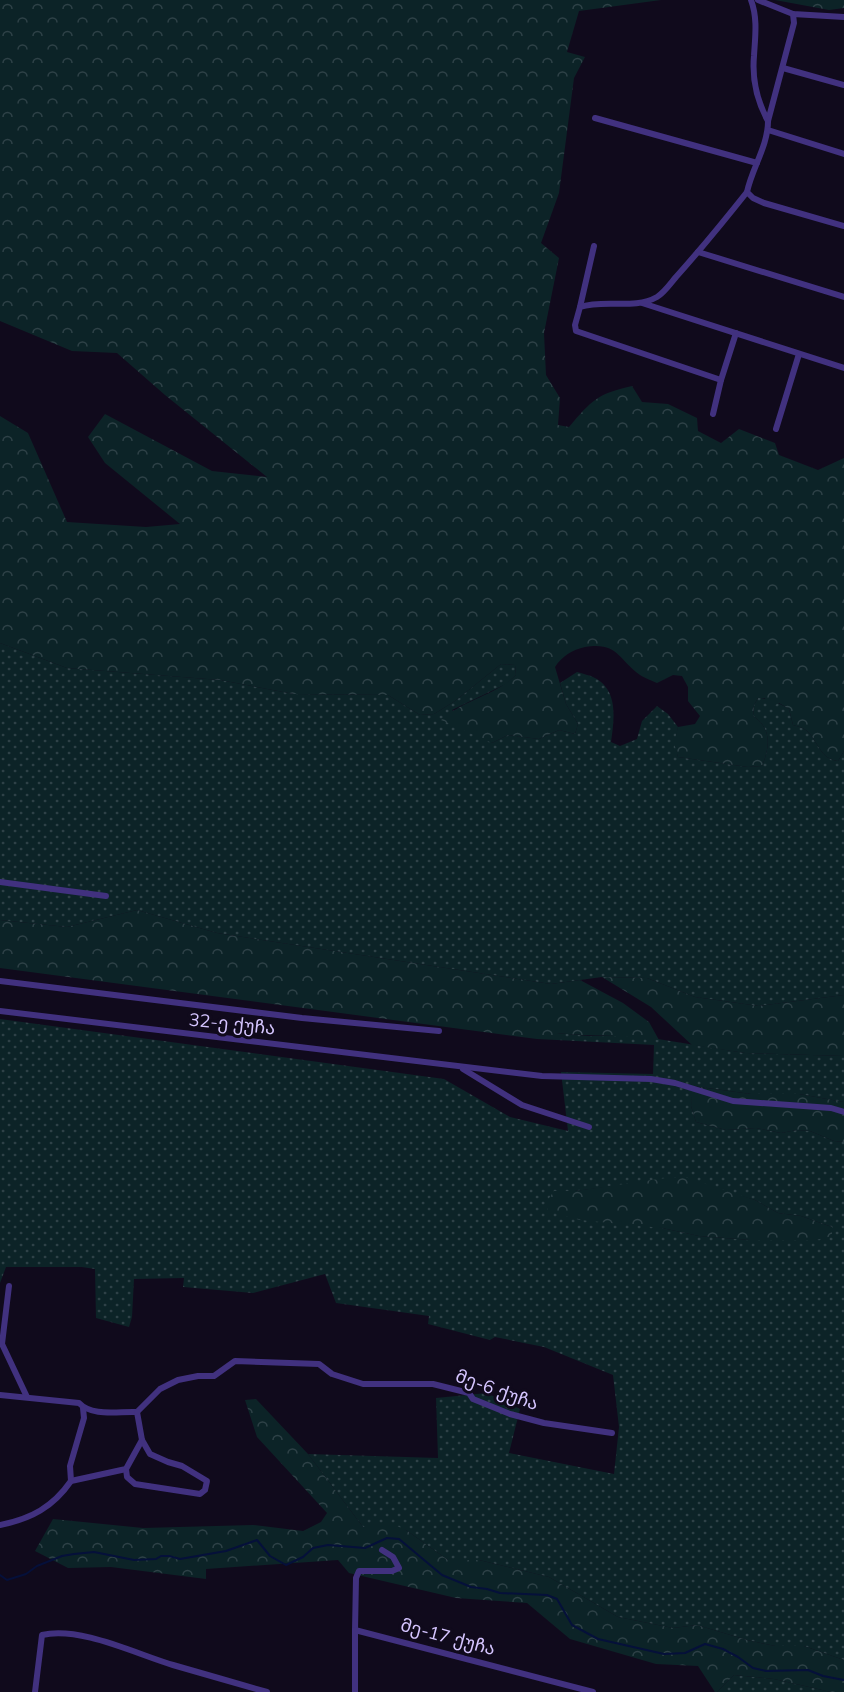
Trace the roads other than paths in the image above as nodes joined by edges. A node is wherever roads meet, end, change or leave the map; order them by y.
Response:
1 (751, 0) edge
2 (758, 0) edge
3 (793, 14) junction
4 (844, 17) edge
5 (783, 68) junction
6 (844, 85) edge
7 (595, 118) dead end
8 (768, 121) junction
9 (768, 130) junction
10 (844, 154) edge
11 (758, 163) junction
12 (747, 192) junction
13 (844, 226) edge
14 (594, 246) dead end
15 (698, 252) junction
16 (844, 297) edge
17 (640, 302) junction
18 (580, 307) junction
19 (736, 333) junction
20 (799, 354) junction
21 (844, 368) edge
22 (721, 380) junction
23 (713, 414) dead end
24 (776, 429) dead end
25 (0, 882) edge
26 (106, 896) dead end
27 (0, 981) edge
28 (0, 1011) edge
29 (439, 1031) dead end
30 (460, 1067) junction
31 (844, 1112) edge
32 (589, 1127) dead end
33 (9, 1286) dead end
34 (0, 1395) edge
35 (27, 1397) junction
36 (83, 1408) junction
37 (137, 1412) junction
38 (612, 1433) dead end
39 (142, 1440) junction
40 (126, 1469) junction
41 (71, 1481) junction
42 (0, 1525) edge
43 (382, 1550) dead end
44 (355, 1630) junction
45 (35, 1692) edge
46 (267, 1692) edge
47 (355, 1692) edge
48 (593, 1692) edge

1 - 8 street
2 - 3 street
3 - 4 street
3 - 5 street
5 - 6 street
5 - 8 street
7 - 11 street
8 - 9 street
9 - 10 street
9 - 11 street
11 - 12 street
12 - 13 street
12 - 15 street
14 - 18 street
15 - 16 street
15 - 17 street
17 - 18 street
17 - 19 street
18 - 22 street
19 - 20 street
19 - 22 street
20 - 21 street
20 - 24 street
22 - 23 street
25 - 26 street
27 - 29 street
28 - 30 street, 32-ე ქუჩა
30 - 31 street, 32-ე ქუჩა
30 - 32 street
33 - 35 street
34 - 35 street
35 - 36 street
36 - 37 street
36 - 41 street
37 - 38 street, მე-6 ქუჩა
37 - 39 street
39 - 40 street
39 - 40 street
40 - 41 street
41 - 42 street
43 - 44 street
44 - 47 street
44 - 48 street, მე-17 ქუჩა
45 - 46 street

